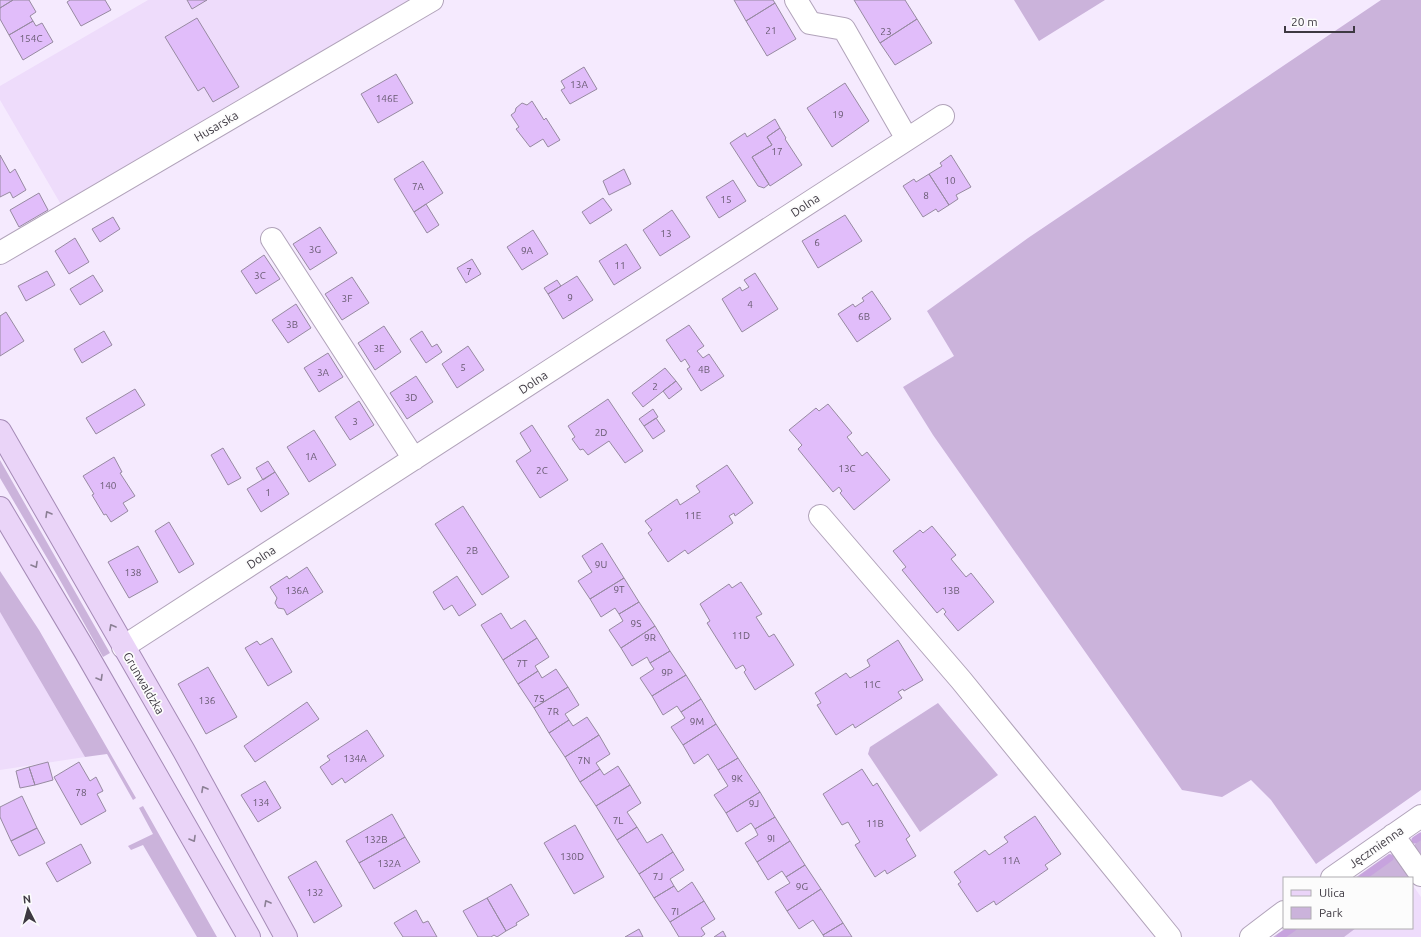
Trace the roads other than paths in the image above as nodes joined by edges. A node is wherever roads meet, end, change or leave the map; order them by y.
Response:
1 (432, 0) edge
2 (796, 0) edge
3 (943, 116) dead end
4 (907, 139) junction
5 (272, 239) dead end
6 (0, 253) edge
7 (0, 430) edge
8 (414, 459) junction
9 (0, 508) edge
10 (820, 516) dead end
11 (123, 647) junction
12 (1421, 816) edge
13 (1393, 835) junction
14 (1421, 876) edge
15 (1333, 877) edge
16 (1283, 913) edge
17 (249, 937) edge
18 (286, 937) edge
19 (1170, 937) edge
20 (1251, 937) edge

1 - 6 street, Husarska
2 - 4 street
3 - 4 street, Dolna
4 - 8 street, Dolna
5 - 8 street
11 -> 7 main road, Grunwaldzka
8 - 11 street, Dolna
9 -> 17 main road
10 - 19 street
18 -> 11 main road, Grunwaldzka
12 - 13 street, Jęczmienna
13 - 14 street
13 - 15 street, Jęczmienna
16 - 20 street

